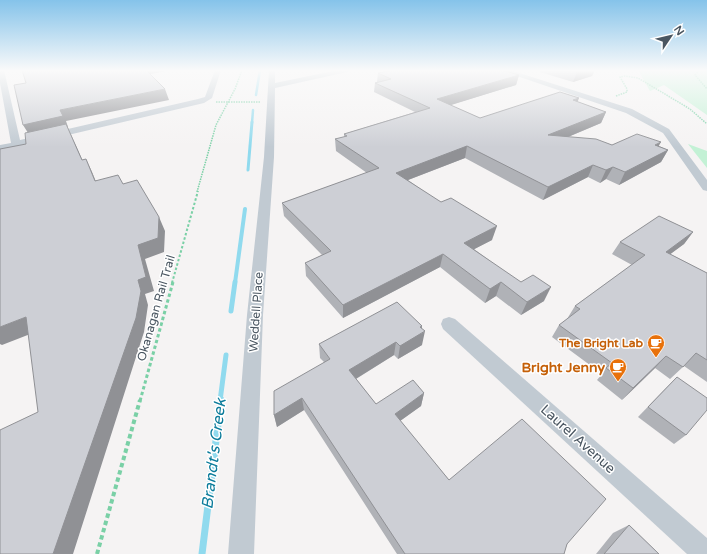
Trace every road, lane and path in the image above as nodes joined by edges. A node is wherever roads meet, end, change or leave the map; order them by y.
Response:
1 (4, 96) edge
2 (209, 96) edge
3 (231, 96) edge
4 (262, 96) edge
5 (272, 96) edge
6 (583, 96) edge
7 (617, 96) edge
8 (670, 96) edge
9 (201, 102) junction
10 (227, 102) junction
11 (602, 102) junction
12 (707, 124) edge
13 (16, 144) junction
14 (0, 148) edge
15 (707, 188) edge
16 (449, 324) dead end
17 (97, 554) edge
18 (241, 554) edge
19 (706, 554) edge

1 - 13 street
2 - 9 street
3 - 10 path, Okanagan Rail Trail
4 - 10 path
5 - 18 street, Weddell Place
6 - 11 street
7 - 11 path
8 - 12 path
9 - 10 path
9 - 13 street
10 - 17 path, Okanagan Rail Trail
11 - 15 street
13 - 14 street
16 - 19 street, Laurel Avenue

